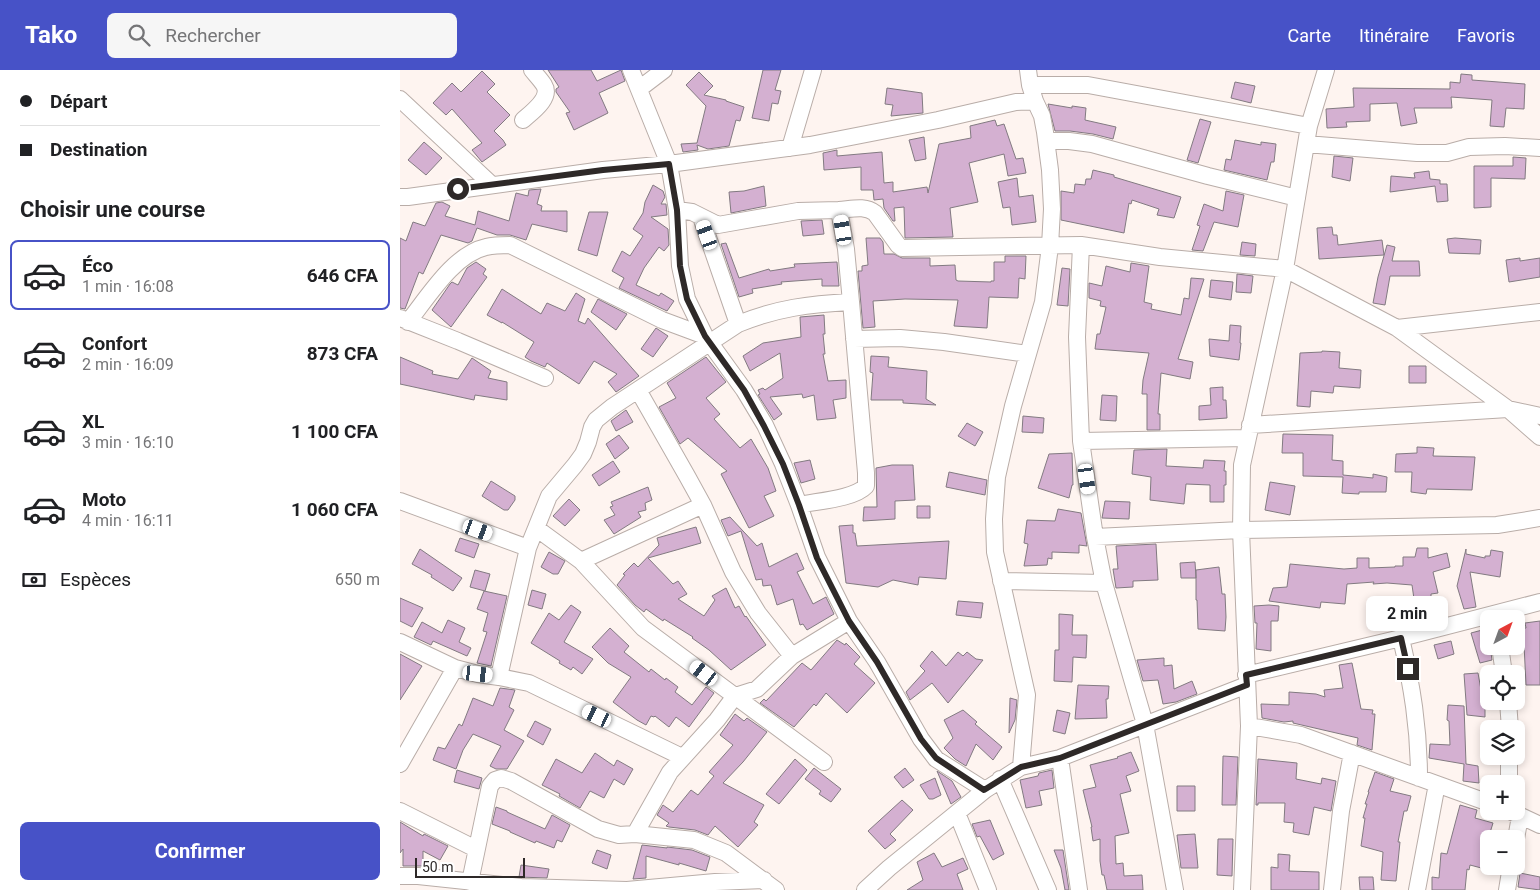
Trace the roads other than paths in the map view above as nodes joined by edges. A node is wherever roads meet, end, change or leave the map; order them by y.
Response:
1 (532, 70) edge
2 (631, 70) edge
3 (664, 70) edge
4 (813, 70) edge
5 (1326, 70) edge
6 (1089, 77) edge
7 (1031, 85) edge
8 (639, 89) junction
9 (400, 99) edge
10 (523, 120) dead end
11 (1309, 126) junction
12 (1046, 141) junction
13 (1306, 144) junction
14 (790, 148) junction
15 (1540, 148) edge
16 (669, 164) junction
17 (492, 185) junction
18 (1297, 198) junction
19 (403, 201) edge
20 (677, 210) junction
21 (839, 210) junction
22 (701, 217) junction
23 (1081, 245) junction
24 (1050, 246) junction
25 (1286, 269) junction
26 (851, 302) junction
27 (1540, 312) edge
28 (404, 320) edge
29 (738, 324) junction
30 (1398, 328) junction
31 (708, 339) junction
32 (854, 339) junction
33 (1028, 354) junction
34 (545, 378) dead end
35 (638, 390) junction
36 (1508, 409) junction
37 (1540, 416) edge
38 (1248, 432) junction
39 (1540, 438) edge
40 (1081, 440) junction
41 (400, 501) edge
42 (799, 505) junction
43 (703, 506) junction
44 (1540, 518) edge
45 (536, 528) junction
46 (1241, 530) junction
47 (1095, 537) junction
48 (528, 548) junction
49 (581, 561) junction
50 (1001, 581) junction
51 (1104, 583) junction
52 (1540, 602) edge
53 (1515, 610) edge
54 (1480, 620) edge
55 (849, 621) junction
56 (1401, 638) junction
57 (400, 642) edge
58 (792, 656) junction
59 (455, 668) junction
60 (499, 677) junction
61 (1246, 680) junction
62 (735, 696) junction
63 (1145, 724) junction
64 (1249, 726) junction
65 (1352, 753) junction
66 (682, 757) junction
67 (1060, 758) junction
68 (824, 762) dead end
69 (400, 764) edge
70 (1021, 767) junction
71 (1419, 778) junction
72 (1000, 779) junction
73 (1437, 784) junction
74 (984, 790) junction
75 (1480, 800) edge
76 (400, 811) edge
77 (957, 813) junction
78 (1525, 818) edge
79 (1540, 825) edge
80 (635, 834) junction
81 (476, 849) junction
82 (1509, 875) edge
83 (400, 876) edge
84 (470, 882) junction
85 (770, 885) edge
86 (865, 890) edge
87 (988, 890) edge
88 (1048, 890) edge
89 (1079, 890) edge
90 (1174, 890) edge
91 (1242, 890) edge
92 (1332, 890) edge
93 (1417, 890) edge
94 (1506, 890) edge

1 - 10 street
2 - 8 street
3 - 8 street
4 - 14 street
5 - 11 street
6 - 7 street
6 - 11 street
7 - 12 street
7 - 14 street
8 - 16 street
9 - 17 street
11 - 13 street
12 - 18 street
12 - 24 street
13 - 15 street
13 - 18 street
14 - 16 street
16 - 17 street
16 - 20 street
17 - 19 street
18 - 25 street
20 - 22 street
20 - 31 street
21 - 22 street
21 - 24 street
21 - 26 street
22 - 29 street
23 - 24 street
23 - 25 street
23 - 40 street
24 - 33 street
25 - 30 street
25 - 38 street
26 - 29 street
26 - 32 street
27 - 30 street
28 - 31 street
28 - 34 street
29 - 31 street
30 - 36 street
31 - 35 street
31 - 42 street
32 - 33 street
32 - 42 street
33 - 50 street
35 - 43 street
35 - 45 street
36 - 37 street
36 - 38 street
36 - 39 street
38 - 40 street
38 - 46 street
40 - 47 street
41 - 48 street
42 - 55 street
43 - 49 street
43 - 58 street
44 - 46 street
45 - 48 street
45 - 49 street
46 - 47 street
46 - 61 street
47 - 51 street
48 - 60 street
49 - 62 street
50 - 51 street
50 - 70 street
51 - 63 street
52 - 53 street
54 - 56 street
55 - 58 street
55 - 74 street
56 - 61 street
56 - 71 street
57 - 59 street
58 - 62 street
59 - 60 street
59 - 69 street
60 - 66 street
61 - 63 street
61 - 64 street
62 - 66 street
62 - 68 street
63 - 67 street
63 - 90 street
64 - 65 street
64 - 91 street
65 - 71 street
65 - 92 street
66 - 80 street
67 - 70 street
67 - 89 street
70 - 72 street
71 - 73 street
72 - 74 street
72 - 88 street
73 - 75 street
73 - 93 street
74 - 77 street
76 - 81 street
77 - 86 street
77 - 87 street
78 - 79 street
80 - 81 street
80 - 85 street
81 - 84 street
82 - 94 street
83 - 84 street
84 - 85 street

